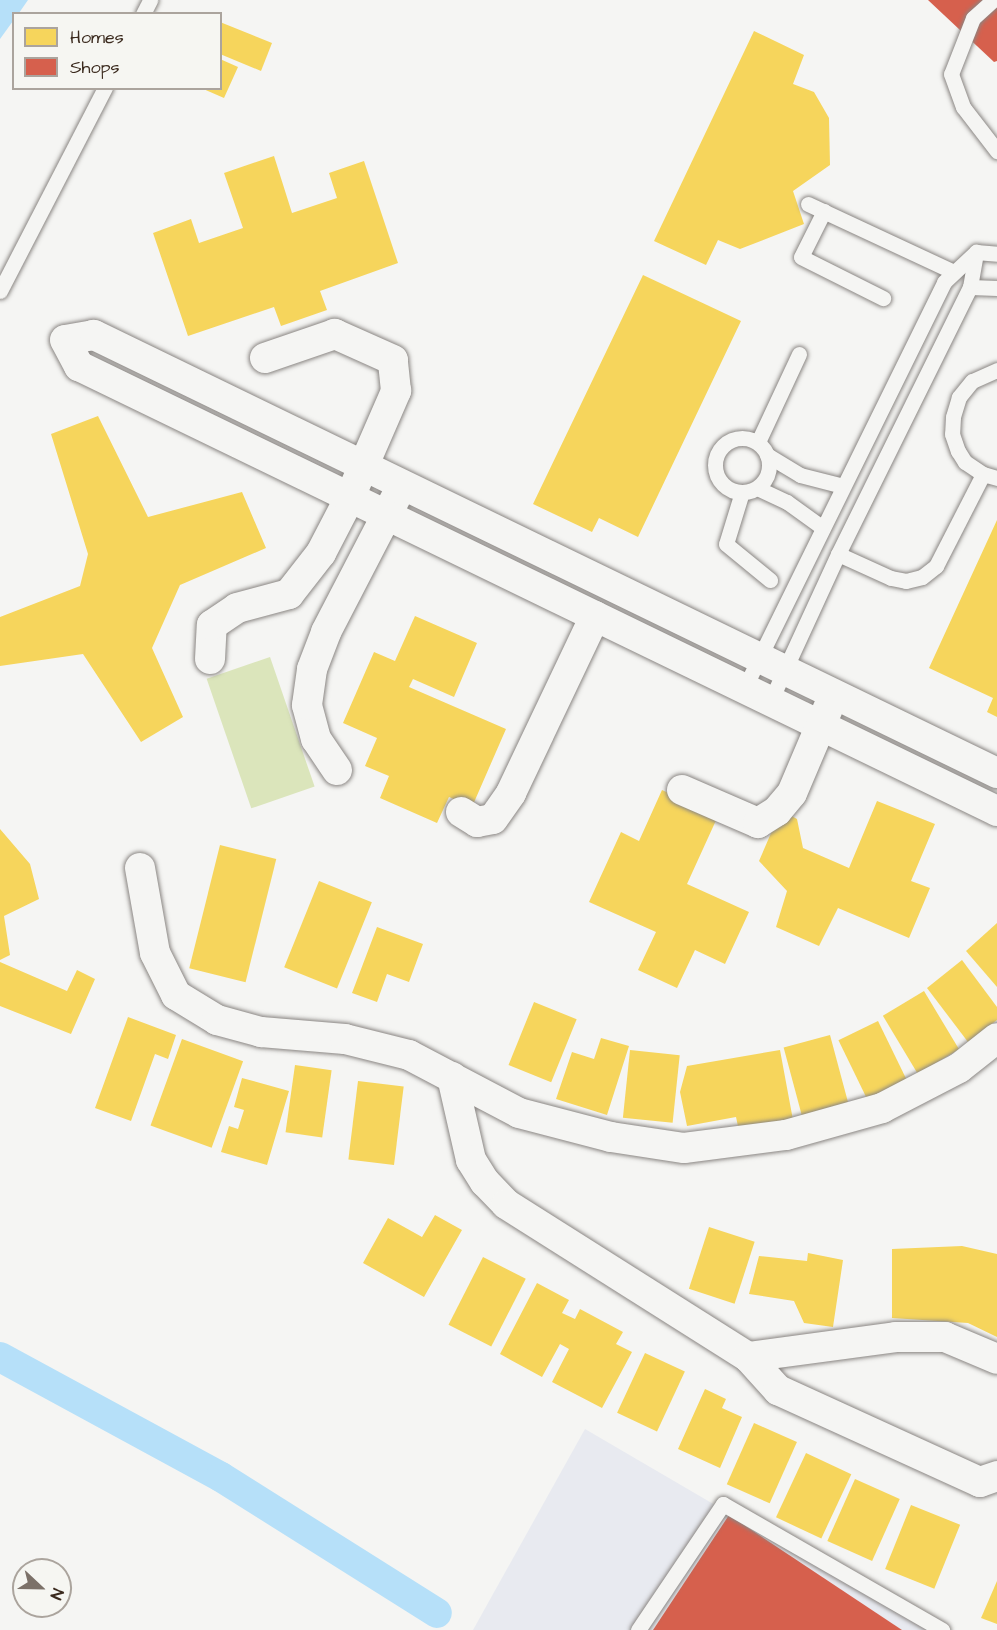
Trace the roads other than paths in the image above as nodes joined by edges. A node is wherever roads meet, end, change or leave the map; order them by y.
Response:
1 (993, 0) edge
2 (104, 90) edge
3 (997, 151) edge
4 (808, 204) dead end
5 (824, 211) junction
6 (976, 252) junction
7 (997, 254) edge
8 (954, 272) junction
9 (970, 287) junction
10 (997, 288) edge
11 (0, 291) edge
12 (883, 298) dead end
13 (799, 354) dead end
14 (265, 358) dead end
15 (997, 370) edge
16 (894, 382) junction
17 (917, 394) junction
18 (758, 442) junction
19 (768, 455) junction
20 (363, 464) junction
21 (990, 476) edge
22 (403, 483) junction
23 (750, 490) junction
24 (840, 492) junction
25 (350, 497) junction
26 (860, 509) junction
27 (387, 515) junction
28 (823, 528) junction
29 (838, 554) junction
30 (770, 580) dead end
31 (595, 616) junction
32 (210, 659) dead end
33 (772, 664) junction
34 (834, 694) junction
35 (757, 696) junction
36 (820, 726) junction
37 (337, 770) dead end
38 (997, 773) edge
39 (682, 790) dead end
40 (461, 812) dead end
41 (997, 812) edge
42 (140, 868) dead end
43 (997, 1038) edge
44 (452, 1077) junction
45 (748, 1357) junction
46 (997, 1359) edge
47 (997, 1476) edge
48 (638, 1630) edge
49 (942, 1630) edge

1 - 3 lane
2 - 11 lane
4 - 5 lane
5 - 8 lane
5 - 12 lane
6 - 7 lane
6 - 8 lane
6 - 9 lane
8 - 16 lane
9 - 10 lane
9 - 17 lane
13 - 18 lane
14 - 20 street
15 - 21 lane
16 - 17 lane
16 - 24 lane
17 - 26 lane
18 - 19 lane
18 - 23 lane
19 - 23 lane
19 - 24 lane
20 - 22 street
20 - 25 street
20 - 25 street
21 - 29 lane
22 - 27 street
22 - 33 street
23 - 28 lane
23 - 30 lane
24 - 26 lane
24 - 28 lane
25 - 27 street
25 - 32 street
26 - 29 lane
27 - 31 street
27 - 37 street
28 - 33 lane
29 - 33 lane
31 - 35 street
31 - 40 street
33 - 34 street
33 - 35 lane
33 - 35 lane
34 - 36 street
34 - 38 street
35 - 36 street
36 - 39 street
36 - 41 street
42 - 44 street
43 - 44 street
44 - 45 street
45 - 46 street
45 - 47 street
48 - 49 lane

